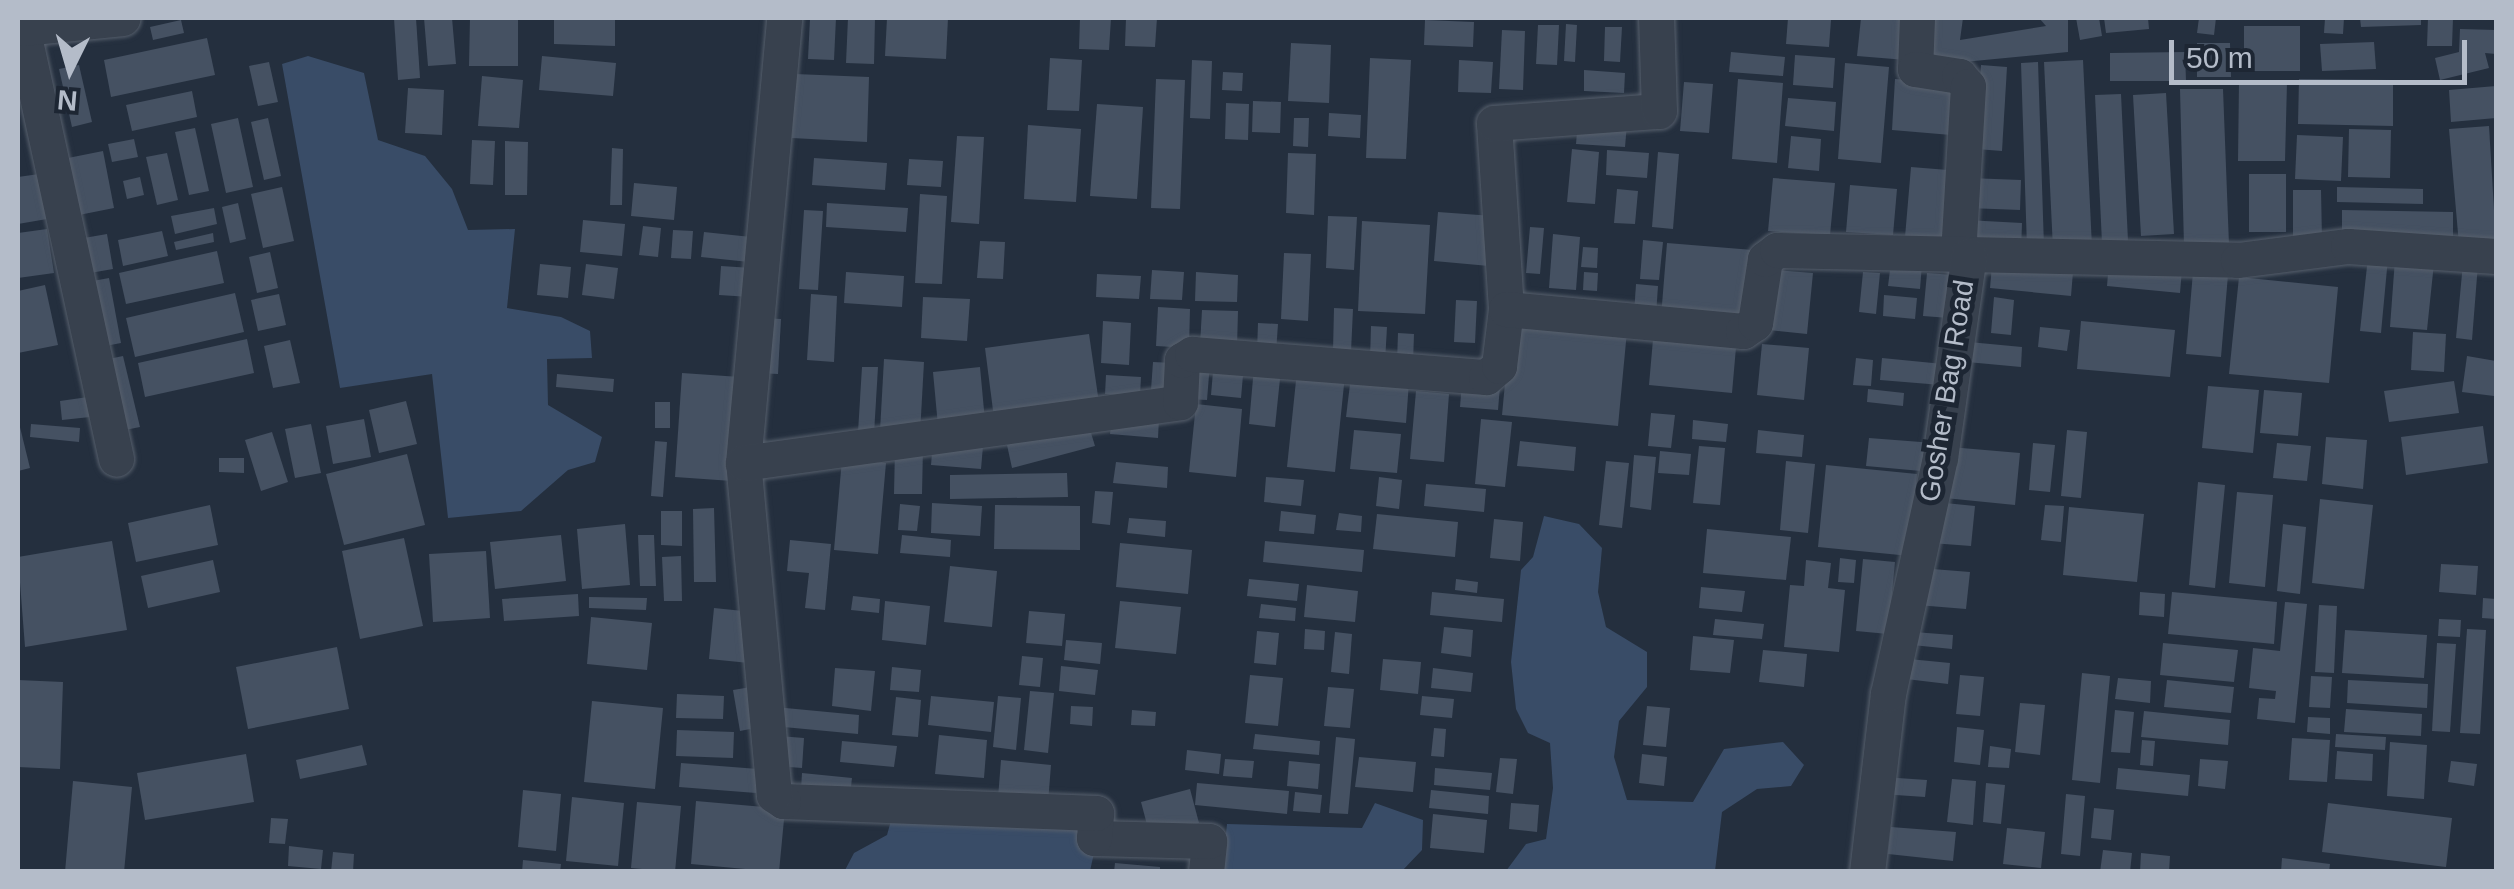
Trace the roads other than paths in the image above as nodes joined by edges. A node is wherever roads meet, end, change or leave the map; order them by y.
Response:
1 (123, 18) edge
2 (784, 18) edge
3 (1656, 18) edge
4 (1917, 18) edge
5 (21, 22) edge
6 (1964, 255) junction
7 (2496, 256) edge
8 (1506, 309) junction
9 (116, 459) dead end
10 (743, 463) junction
11 (1206, 872) edge
12 (1867, 872) edge

1 - 5 street
2 - 10 street
3 - 8 street
4 - 6 street
5 - 9 street
6 - 7 street, Gosher Bag Road
6 - 8 street
6 - 12 street, Gosher Bag Road
8 - 10 street
10 - 11 street

